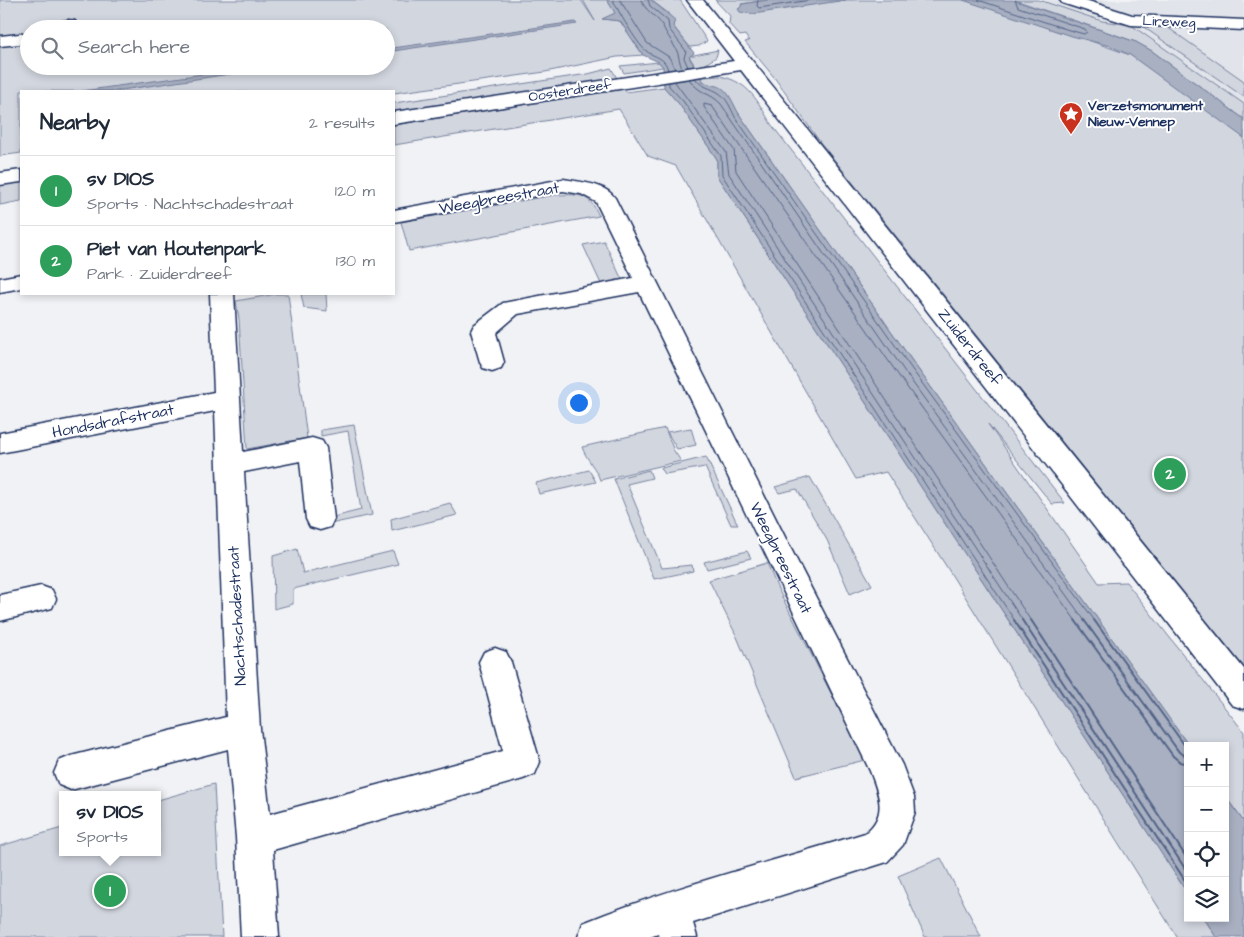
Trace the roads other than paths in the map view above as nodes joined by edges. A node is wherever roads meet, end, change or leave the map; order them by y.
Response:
1 (695, 0) edge
2 (1068, 0) edge
3 (1236, 30) edge
4 (20, 39) edge
5 (0, 42) edge
6 (746, 64) junction
7 (395, 118) edge
8 (20, 176) edge
9 (0, 179) edge
10 (395, 216) edge
11 (20, 281) edge
12 (646, 283) junction
13 (0, 284) edge
14 (222, 295) edge
15 (492, 362) dead end
16 (226, 399) junction
17 (0, 443) edge
18 (230, 465) junction
19 (320, 519) dead end
20 (41, 599) dead end
21 (0, 608) edge
22 (495, 662) dead end
23 (1244, 694) edge
24 (243, 729) junction
25 (71, 773) dead end
26 (254, 837) junction
27 (674, 924) edge
28 (260, 937) edge
29 (597, 937) edge

1 - 6 street, Zuiderdreef
2 - 3 street, Lireweg
4 - 5 street
6 - 7 street, Oosterdreef
6 - 23 street, Zuiderdreef
8 - 9 street
10 - 12 street, Weegbreestraat
11 - 13 street
12 - 15 street
12 - 27 street, Weegbreestraat
14 - 16 street, Nachtschadestraat
16 - 17 street, Hondsdrafstraat
16 - 18 street, Nachtschadestraat
18 - 19 street
18 - 24 street, Nachtschadestraat
20 - 21 street
22 - 26 street
24 - 25 street
24 - 26 street, Nachtschadestraat
26 - 28 street, Nachtschadestraat
27 - 29 street, Weegbreestraat

